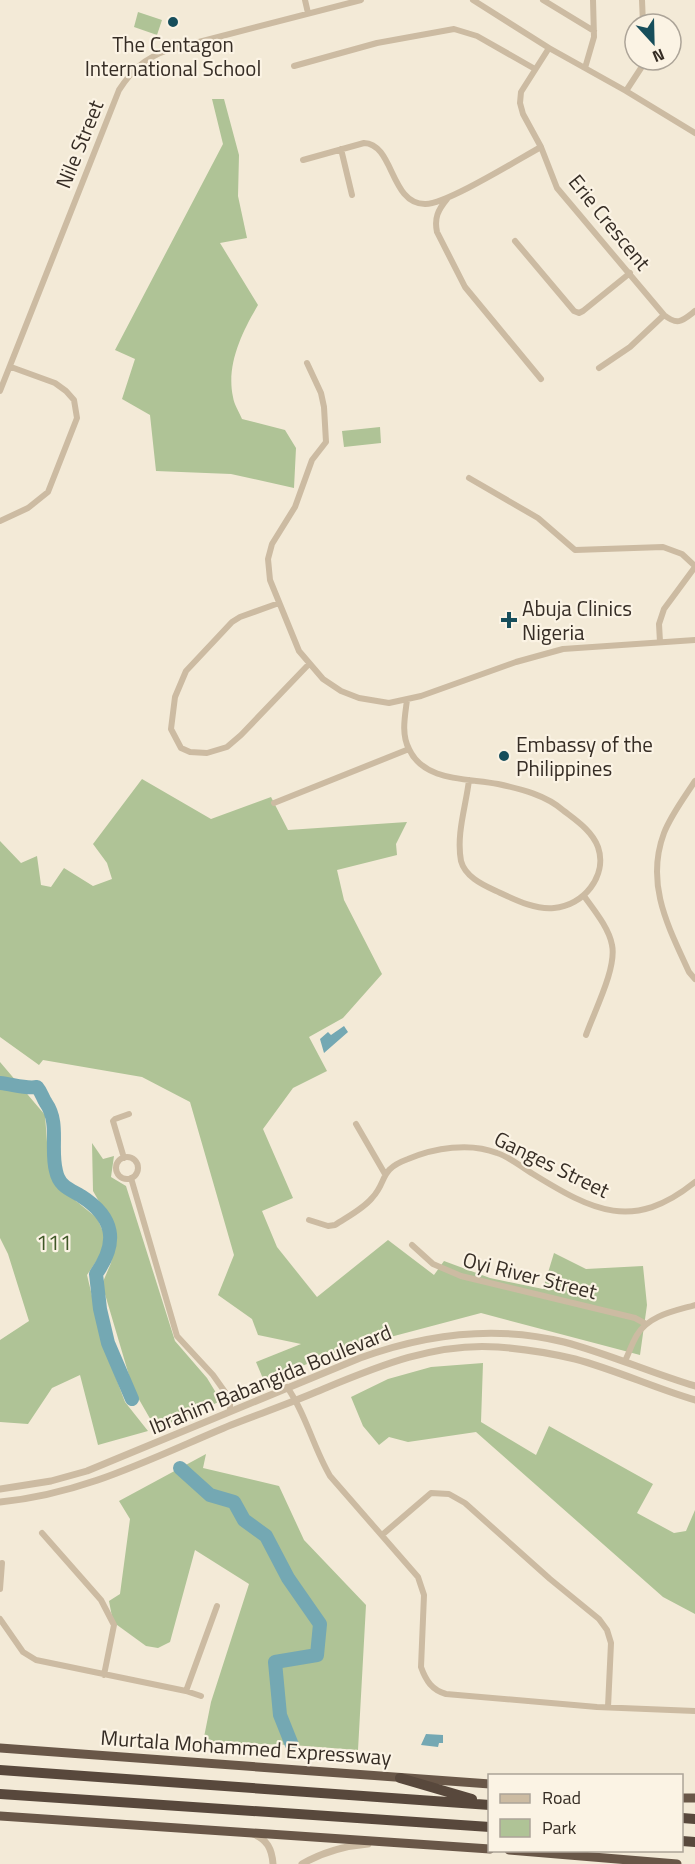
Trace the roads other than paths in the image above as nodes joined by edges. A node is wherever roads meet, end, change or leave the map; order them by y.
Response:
1 (305, 0) edge
2 (361, 0) edge
3 (473, 0) edge
4 (543, 0) edge
5 (593, 0) edge
6 (481, 2) edge
7 (308, 13) junction
8 (594, 31) junction
9 (549, 48) junction
10 (294, 66) dead end
11 (585, 68) junction
12 (535, 69) junction
13 (638, 72) edge
14 (626, 91) junction
15 (695, 133) edge
16 (541, 147) junction
17 (341, 149) junction
18 (303, 160) dead end
19 (352, 195) dead end
20 (448, 197) junction
21 (515, 241) dead end
22 (630, 273) junction
23 (695, 311) edge
24 (664, 315) junction
25 (307, 363) dead end
26 (11, 367) junction
27 (599, 368) dead end
28 (541, 380) dead end
29 (0, 390) edge
30 (468, 478) dead end
31 (0, 521) edge
32 (695, 567) edge
33 (279, 603) junction
34 (695, 640) edge
35 (660, 642) junction
36 (309, 664) junction
37 (407, 700) junction
38 (409, 749) junction
39 (469, 780) junction
40 (695, 781) edge
41 (274, 803) dead end
42 (585, 896) junction
43 (695, 979) edge
44 (586, 1035) dead end
45 (129, 1114) dead end
46 (356, 1124) dead end
47 (124, 1158) junction
48 (385, 1173) junction
49 (131, 1178) junction
50 (695, 1182) edge
51 (309, 1220) dead end
52 (412, 1245) dead end
53 (695, 1305) edge
54 (646, 1324) junction
55 (625, 1361) junction
56 (695, 1386) edge
57 (287, 1387) junction
58 (296, 1400) junction
59 (695, 1400) edge
60 (230, 1411) junction
61 (0, 1489) edge
62 (0, 1502) edge
63 (42, 1533) dead end
64 (382, 1534) junction
65 (2, 1563) dead end
66 (0, 1589) edge
67 (217, 1606) dead end
68 (0, 1618) edge
69 (104, 1675) junction
70 (186, 1691) junction
71 (201, 1696) dead end
72 (608, 1707) junction
73 (695, 1711) edge
74 (0, 1748) edge
75 (0, 1770) edge
76 (400, 1778) junction
77 (488, 1784) edge
78 (0, 1794) edge
79 (488, 1804) edge
80 (488, 1804) edge
81 (0, 1816) edge
82 (488, 1827) edge
83 (244, 1832) junction
84 (380, 1843) junction
85 (488, 1849) edge
86 (522, 1852) edge
87 (273, 1864) edge
88 (302, 1864) edge
89 (677, 1864) edge

1 - 7 street
2 - 7 street, Nile Street
3 - 6 street
4 - 8 street
5 - 8 street
6 - 9 street
7 - 26 street, Nile Street
8 - 11 street
9 - 11 street
9 - 12 street, Erie Crescent
10 - 12 street
11 - 14 street
12 - 16 street, Erie Crescent
13 - 14 street
14 - 15 street
16 - 20 street
16 - 22 street, Erie Crescent
17 - 18 street
17 - 19 street
17 - 20 street
20 - 28 street
21 - 22 street
22 - 24 street, Erie Crescent
23 - 24 street
24 - 27 street
25 - 33 street
26 - 29 street, Nile Street
26 - 31 street
30 - 32 street
32 - 35 street
33 - 36 street
33 - 36 street
34 - 35 street
35 - 37 street
36 - 37 street
37 - 38 street
38 - 39 street
38 - 41 street
39 - 42 street
39 - 42 street
40 - 43 street
42 - 44 street
45 - 47 street
46 - 48 street
47 - 49 street
47 - 49 street
48 - 50 street, Ganges Street
48 - 51 street
49 - 60 street
52 - 54 street, Oyi River Street
53 - 54 street
54 - 55 street
55 - 56 street, Ibrahim Babangida Boulevard
55 - 57 street, Ibrahim Babangida Boulevard
57 - 58 street
57 - 60 street, Ibrahim Babangida Boulevard
58 - 59 street, Ibrahim Babangida Boulevard
58 - 62 street, Ibrahim Babangida Boulevard
58 - 64 street
60 - 61 street, Ibrahim Babangida Boulevard
63 - 69 street
64 - 72 street
64 - 72 street
65 - 66 street
67 - 70 street
68 - 69 street
69 - 70 street
70 - 71 street
72 - 73 street
74 - 76 highway, Murtala Mohammed Expressway
75 - 80 highway, Murtala Mohammed Expressway
76 - 77 highway, Murtala Mohammed Expressway
76 - 79 highway
78 - 82 highway
81 - 83 highway
83 - 84 highway
83 - 87 street
84 - 85 highway
84 - 88 street
86 - 89 highway

